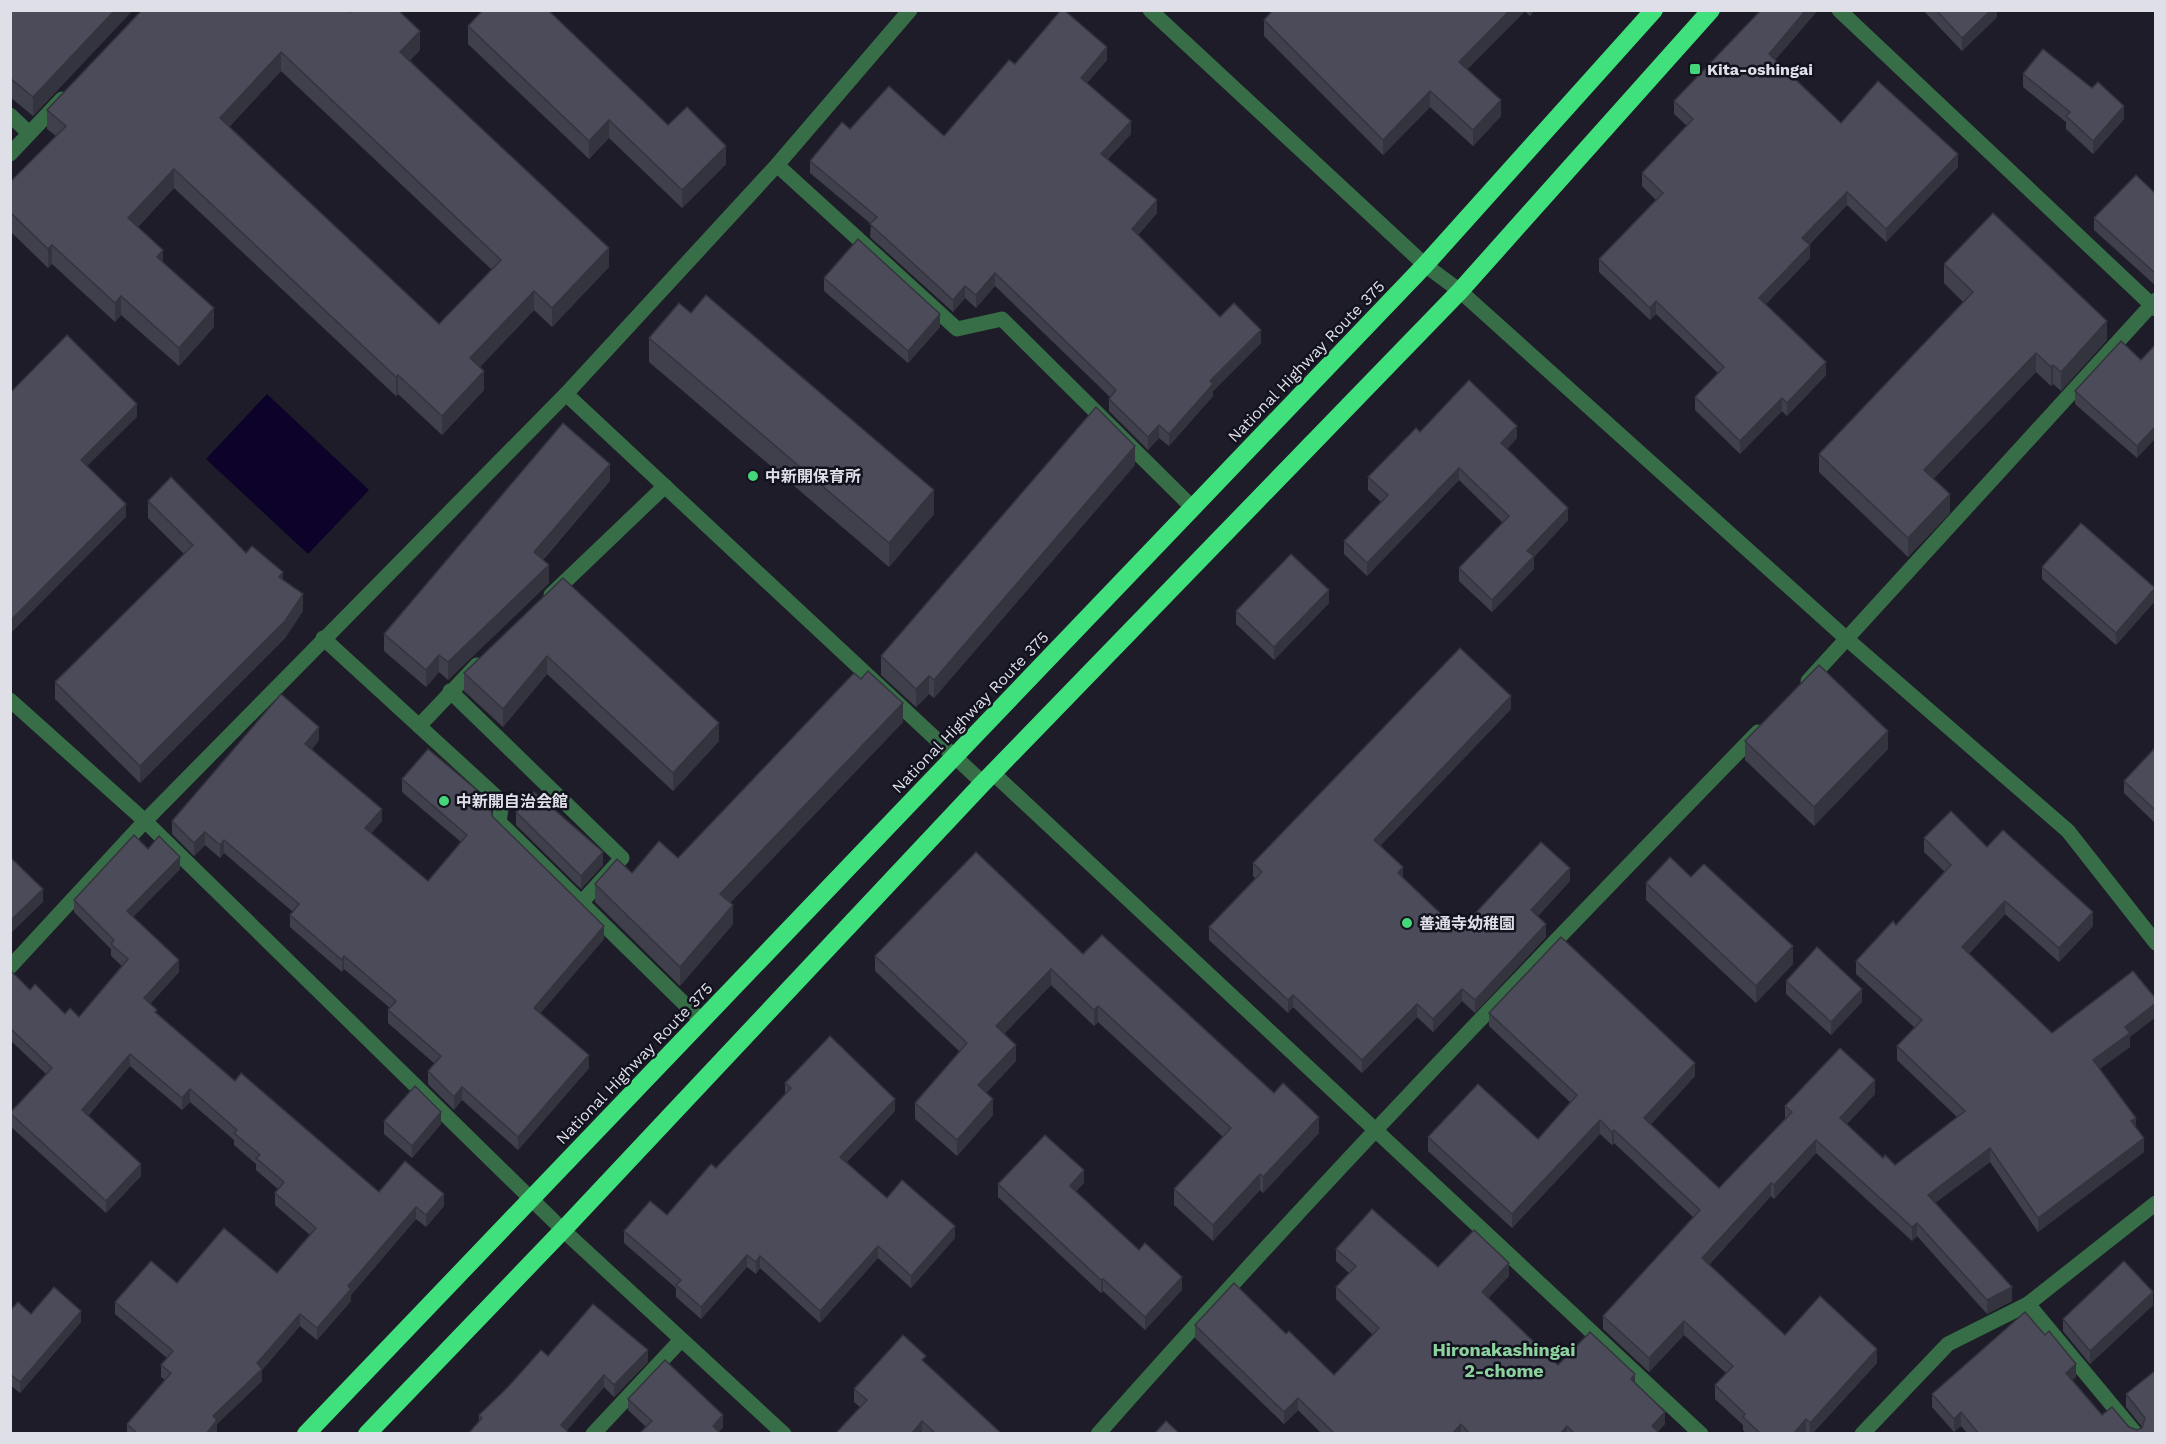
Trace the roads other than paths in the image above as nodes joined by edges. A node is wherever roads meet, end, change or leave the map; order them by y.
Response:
1 (910, 10) edge
2 (1150, 10) edge
3 (1654, 10) edge
4 (1711, 10) edge
5 (1839, 10) edge
6 (76, 84) edge
7 (10, 115) edge
8 (30, 133) junction
9 (10, 154) edge
10 (777, 165) junction
11 (1425, 265) junction
12 (1460, 291) junction
13 (2154, 305) edge
14 (566, 394) junction
15 (665, 486) junction
16 (1193, 508) junction
17 (536, 609) edge
18 (324, 638) junction
19 (1848, 640) junction
20 (485, 659) edge
21 (1799, 690) edge
22 (450, 692) junction
23 (10, 700) edge
24 (1766, 724) edge
25 (419, 726) junction
26 (955, 756) junction
27 (989, 778) junction
28 (146, 821) junction
29 (581, 903) junction
30 (2156, 943) edge
31 (10, 967) edge
32 (702, 1021) junction
33 (1377, 1131) junction
34 (531, 1198) junction
35 (2156, 1203) edge
36 (563, 1230) junction
37 (2028, 1304) junction
38 (681, 1340) junction
39 (306, 1434) edge
40 (367, 1434) edge
41 (593, 1434) edge
42 (784, 1434) edge
43 (1098, 1434) edge
44 (1701, 1434) edge
45 (1863, 1434) edge
46 (2136, 1434) edge

1 - 10 street
2 - 11 street
3 - 11 highway, National Highway Route 375
4 - 12 highway
5 - 13 street
6 - 8 street
7 - 8 street
8 - 9 street
10 - 14 street
10 - 16 street
11 - 12 street
11 - 16 highway, National Highway Route 375
12 - 19 street
12 - 27 highway
13 - 19 street
14 - 15 street
14 - 18 street
15 - 17 street
15 - 26 street
16 - 26 highway, National Highway Route 375
18 - 25 street
18 - 28 street
19 - 21 street
19 - 30 street
20 - 22 street
22 - 25 street
22 - 29 street
23 - 28 street
24 - 33 street
25 - 29 street
26 - 27 street
26 - 32 highway, National Highway Route 375
27 - 33 street
27 - 36 highway
28 - 31 street
28 - 34 street
29 - 32 street
32 - 34 highway, National Highway Route 375
33 - 43 street
33 - 44 street
34 - 36 street
34 - 39 highway, National Highway Route 375
35 - 37 street
36 - 38 street
36 - 40 highway
37 - 45 street
37 - 46 street
38 - 41 street
38 - 42 street

